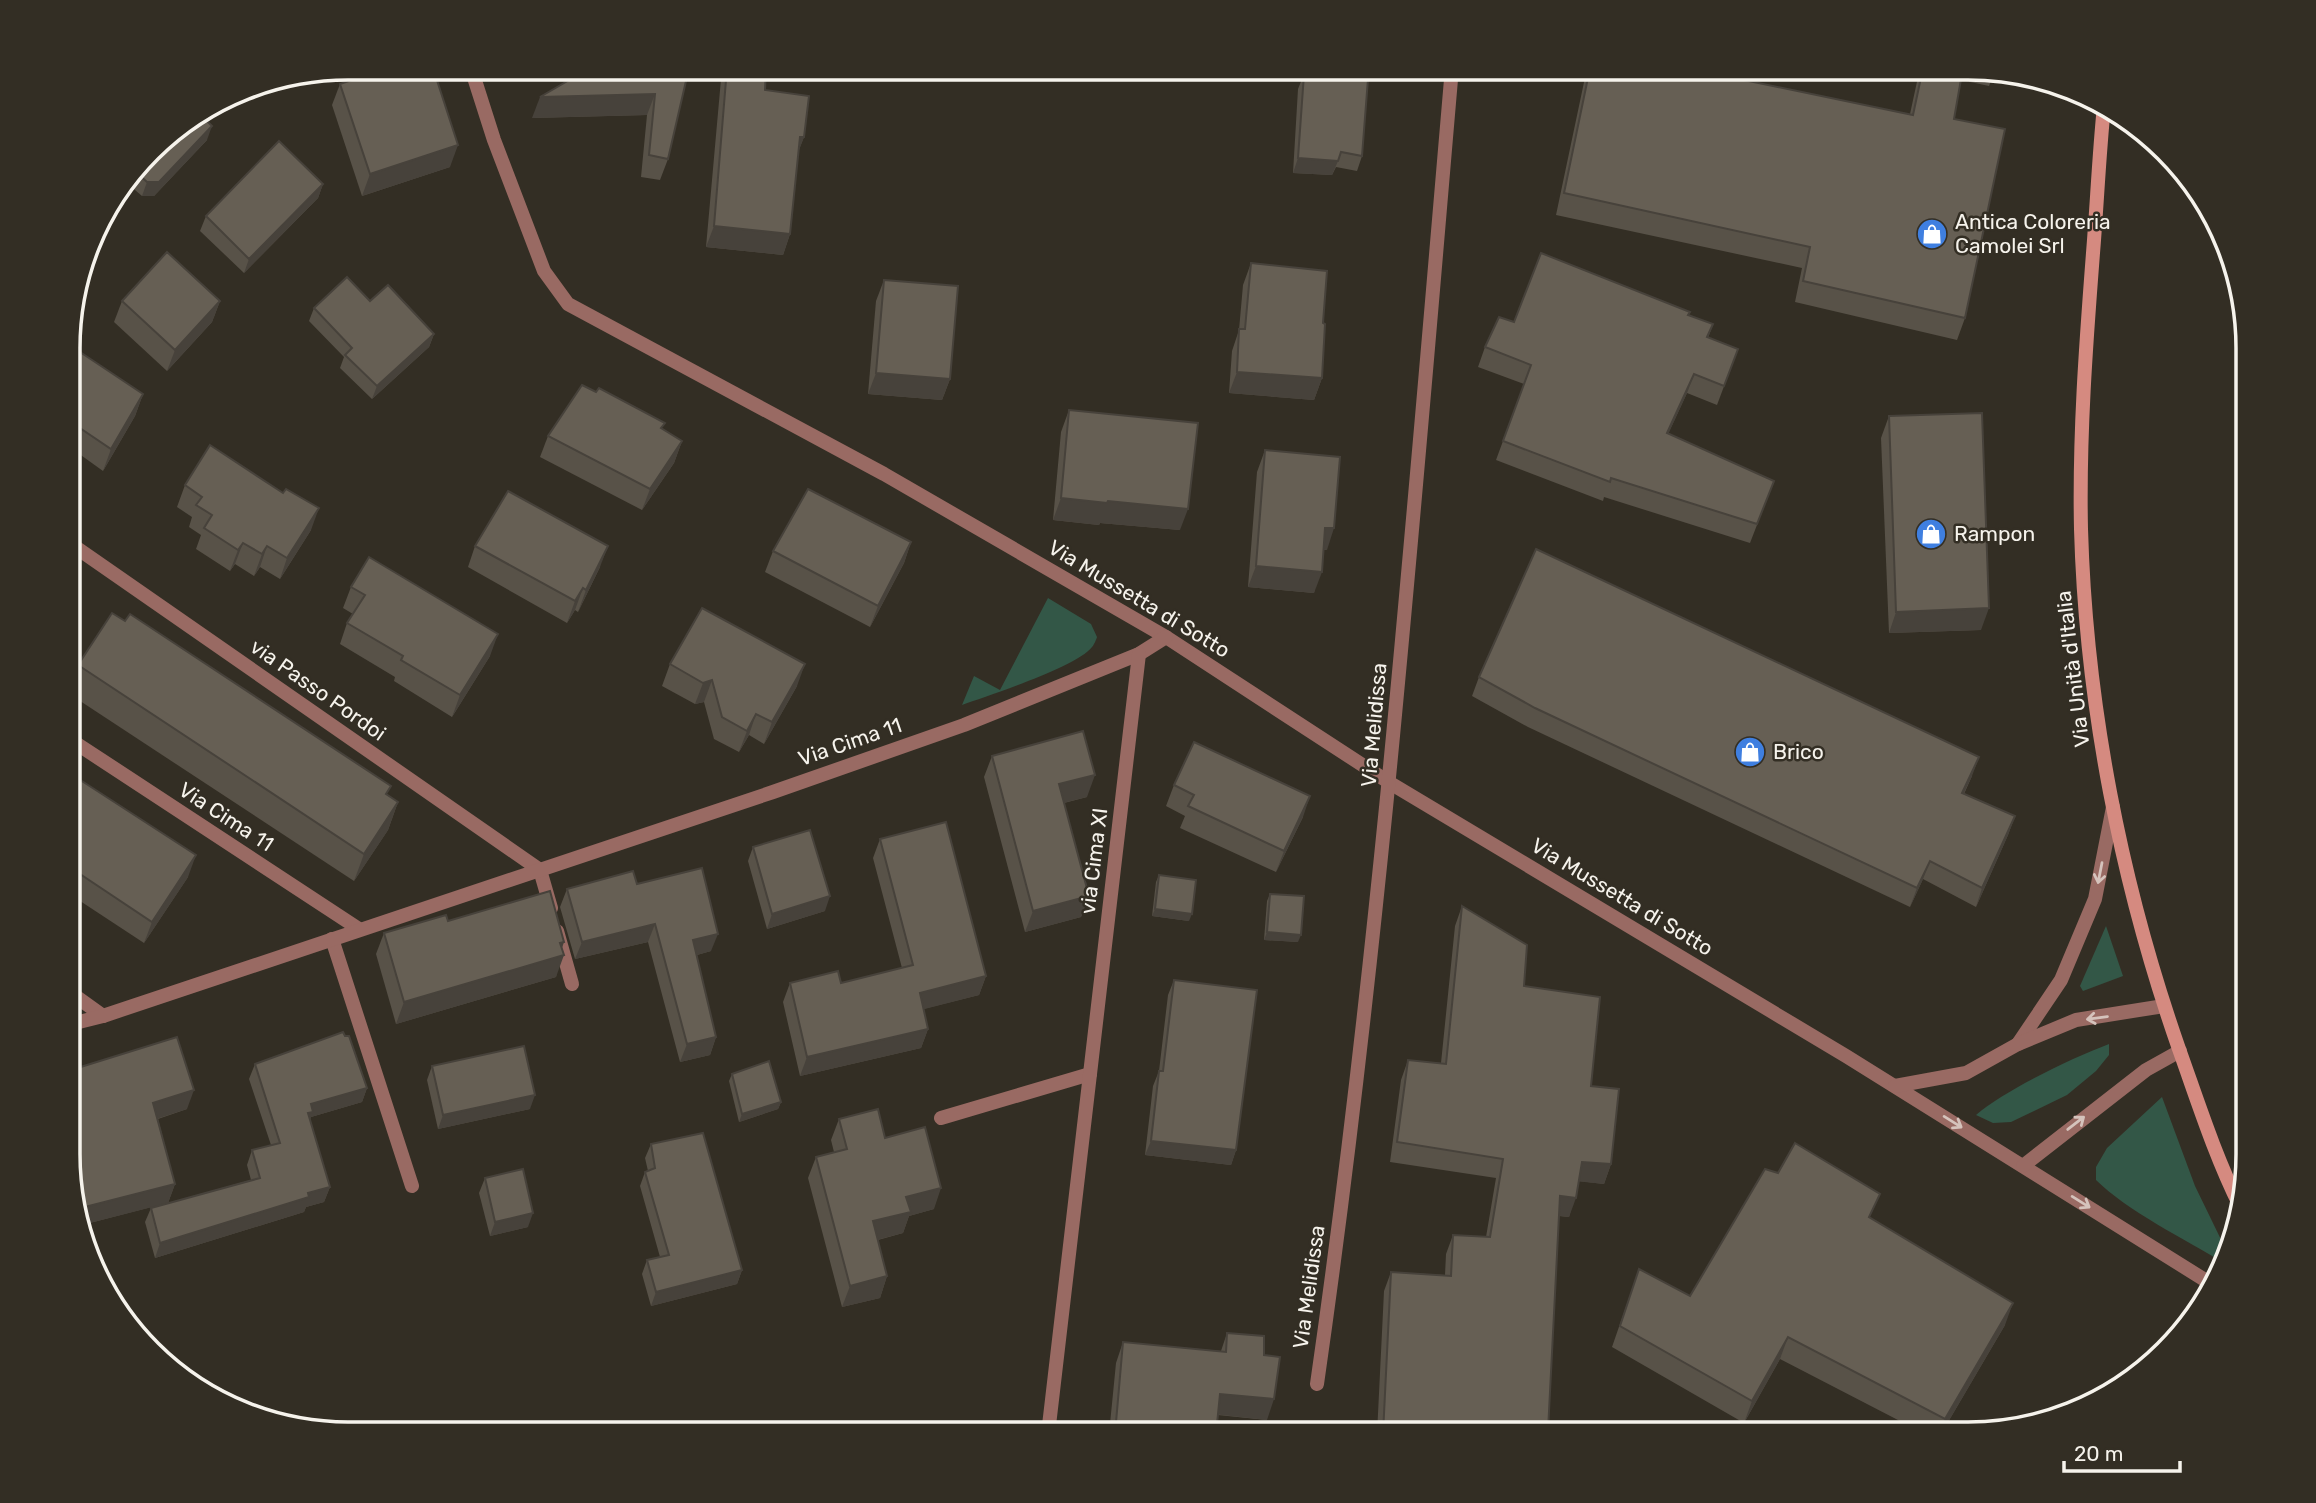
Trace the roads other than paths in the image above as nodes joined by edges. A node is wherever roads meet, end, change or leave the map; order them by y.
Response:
1 (475, 80) edge
2 (1451, 80) edge
3 (2103, 117) edge
4 (80, 550) edge
5 (1166, 637) junction
6 (1139, 654) junction
7 (80, 746) edge
8 (1390, 783) junction
9 (2113, 806) junction
10 (541, 870) junction
11 (359, 929) junction
12 (332, 939) junction
13 (572, 984) dead end
14 (80, 999) edge
15 (2164, 1006) junction
16 (103, 1016) junction
17 (80, 1022) edge
18 (2018, 1044) junction
19 (2180, 1051) junction
20 (1090, 1074) junction
21 (1895, 1086) junction
22 (941, 1118) dead end
23 (2023, 1166) junction
24 (412, 1186) dead end
25 (2233, 1190) edge
26 (2204, 1280) edge
27 (1317, 1384) dead end
28 (1049, 1422) edge

1 - 5 street, Via Mussetta di Sotto
2 - 8 street, Via Melidissa
3 - 9 main road, Via Unità d'Italia
4 - 10 street, via Passo Pordoi
5 - 6 street, Via Cima 11
5 - 8 street, Via Mussetta di Sotto
6 - 10 street, Via Cima 11
6 - 20 street, via Cima XI
7 - 11 street, Via Cima 11
8 - 21 street, Via Mussetta di Sotto
8 - 27 street, Via Melidissa
9 - 15 main road, Via Unità d'Italia
9 -> 18 street
10 - 11 street, Via Cima 11
10 - 13 street
11 - 12 street, Via Cima 11
12 - 16 street, Via Cima 11
12 - 24 street
14 - 16 street
15 -> 18 street
15 - 19 main road, Via Unità d'Italia
16 - 17 street, Via Cima 11
18 - 21 street
23 -> 19 street
19 - 25 main road, Via Unità d'Italia
20 - 22 street
20 - 28 street, via Cima XI
21 -> 23 street, Via Mussetta di Sotto
23 -> 26 street, Via Mussetta di Sotto

